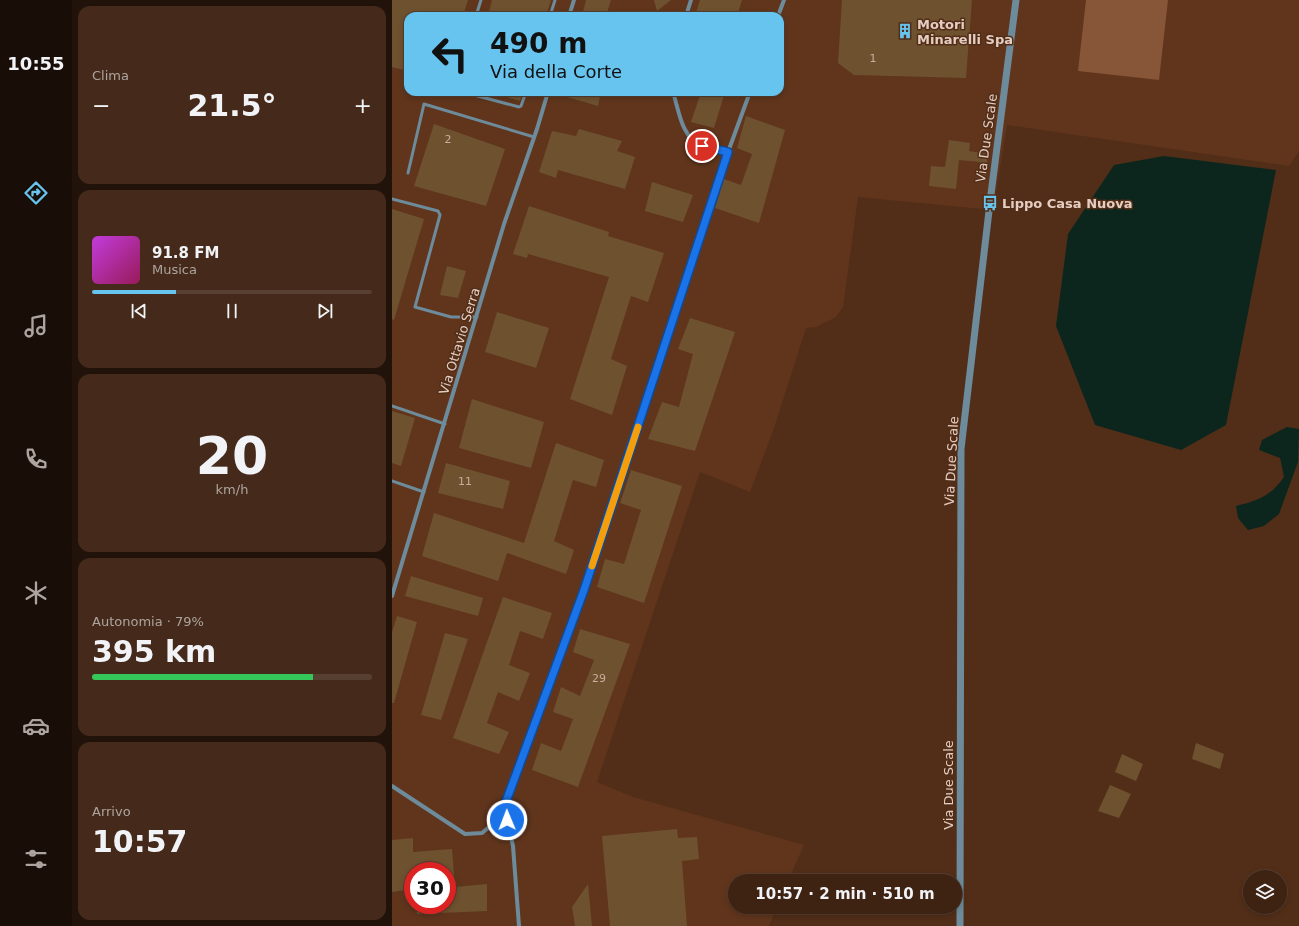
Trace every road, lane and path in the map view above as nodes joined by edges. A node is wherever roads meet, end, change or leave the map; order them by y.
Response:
1 (480, 0) edge
2 (555, 0) edge
3 (574, 0) edge
4 (691, 0) edge
5 (784, 0) edge
6 (1016, 0) edge
7 (477, 12) edge
8 (551, 12) edge
9 (571, 12) edge
10 (687, 12) edge
11 (780, 12) edge
12 (478, 96) edge
13 (525, 96) edge
14 (547, 96) edge
15 (674, 96) edge
16 (749, 96) edge
17 (534, 137) junction
18 (728, 152) junction
19 (408, 173) dead end
20 (392, 199) edge
21 (477, 317) junction
22 (392, 406) edge
23 (445, 424) junction
24 (392, 481) edge
25 (424, 492) junction
26 (392, 596) edge
27 (392, 786) edge
28 (504, 807) junction
29 (519, 926) edge
30 (960, 926) edge

1 - 7 lane
2 - 8 lane
3 - 9 street
4 - 10 street
5 - 11 street
6 - 30 street, Via Due Scale
12 - 13 lane
14 - 17 street, Via Ottavio Serra
15 - 18 street
16 - 18 street
17 - 19 lane
17 - 21 street, Via Ottavio Serra
18 - 28 street
20 - 21 lane
21 - 23 street, Via Ottavio Serra
22 - 23 lane
23 - 25 street, Via Ottavio Serra
24 - 25 lane
25 - 26 street, Via Ottavio Serra
27 - 28 street
28 - 29 street

